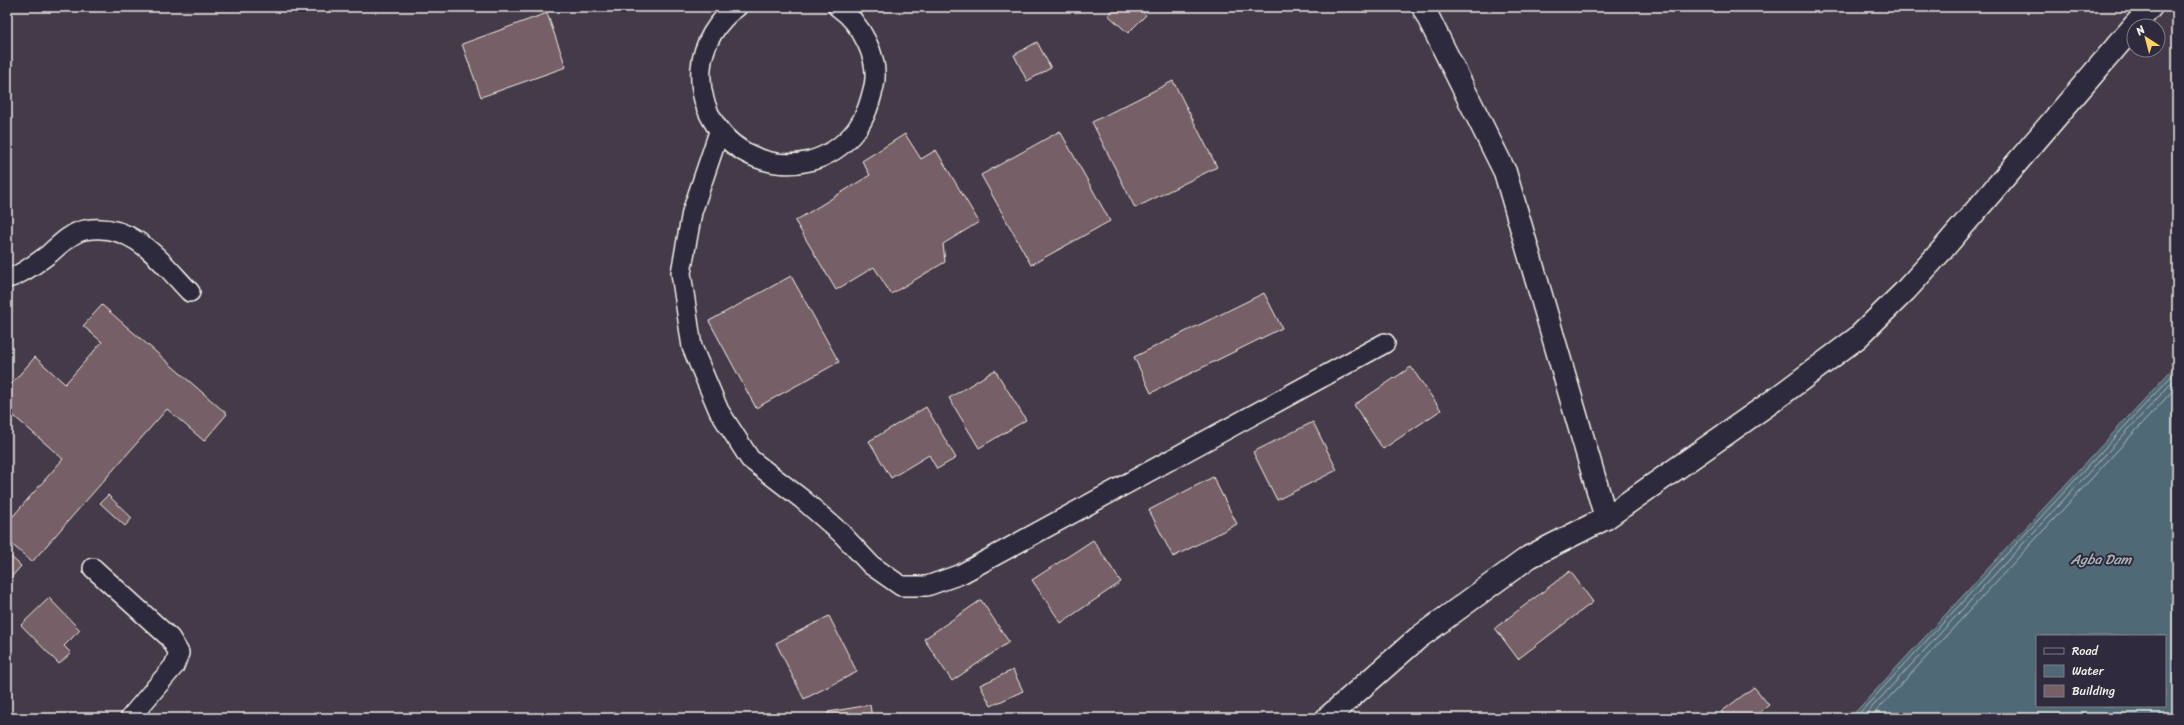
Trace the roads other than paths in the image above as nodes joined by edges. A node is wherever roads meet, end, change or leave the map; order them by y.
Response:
1 (737, 7) edge
2 (838, 7) edge
3 (1423, 7) edge
4 (2151, 7) edge
5 (2141, 18) edge
6 (2126, 35) edge
7 (719, 132) junction
8 (7, 278) edge
9 (190, 292) dead end
10 (1385, 343) dead end
11 (1606, 518) junction
12 (93, 568) dead end
13 (130, 718) edge
14 (1327, 718) edge

1 - 7 lane
2 - 7 lane
3 - 11 street
4 - 5 street
6 - 11 street
7 - 10 lane
8 - 9 lane
11 - 14 street
12 - 13 lane

